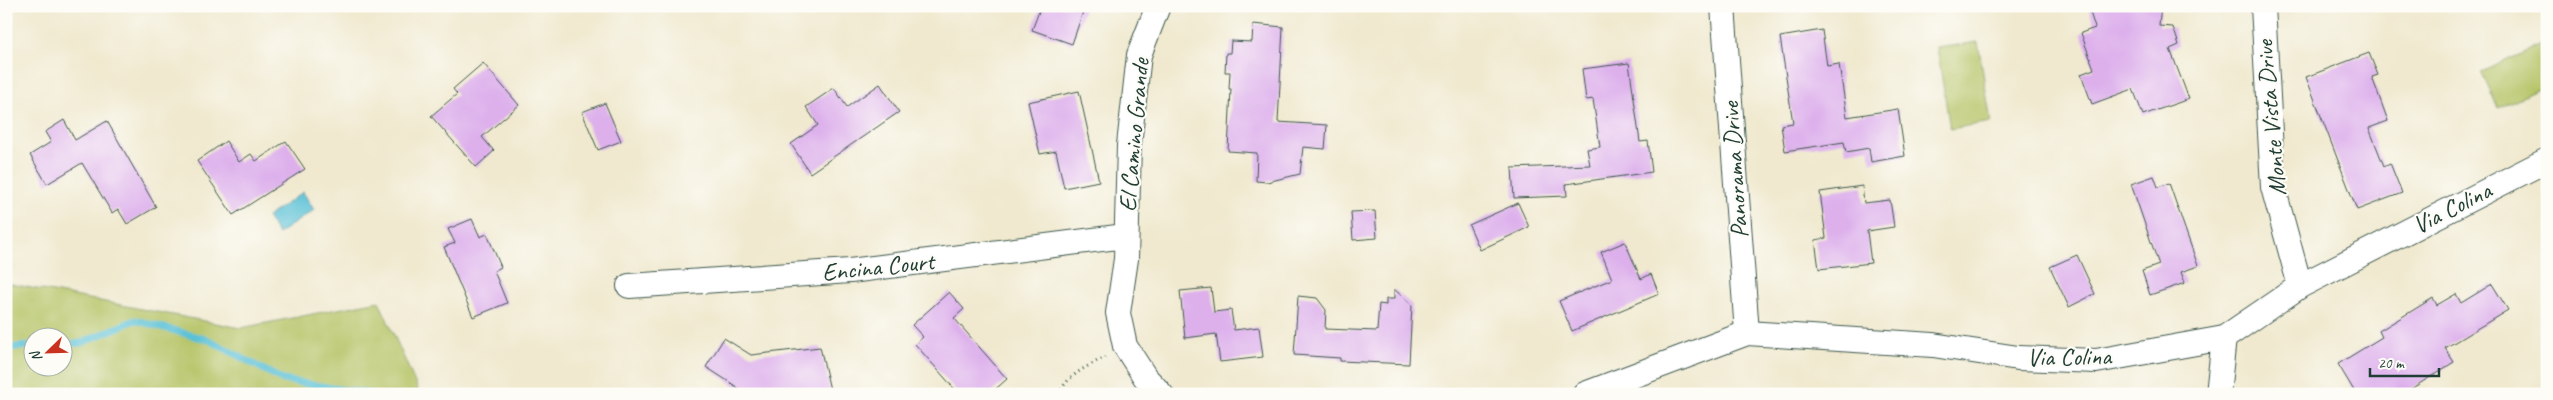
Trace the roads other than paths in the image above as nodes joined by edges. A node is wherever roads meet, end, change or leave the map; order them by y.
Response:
1 (1158, 6) edge
2 (1723, 6) edge
3 (2262, 6) edge
4 (2547, 160) edge
5 (1125, 236) junction
6 (629, 286) dead end
7 (2300, 286) junction
8 (1747, 333) junction
9 (2224, 338) junction
10 (1161, 394) edge
11 (1585, 394) edge
12 (2218, 394) edge

1 - 5 street, El Camino Grande
2 - 8 street, Panorama Drive
3 - 7 street, Monte Vista Drive
4 - 7 street, Via Colina
5 - 6 street, Encina Court
5 - 10 street
7 - 9 street, Via Colina
8 - 9 street, Via Colina
8 - 11 street, Via Colina
9 - 12 street

